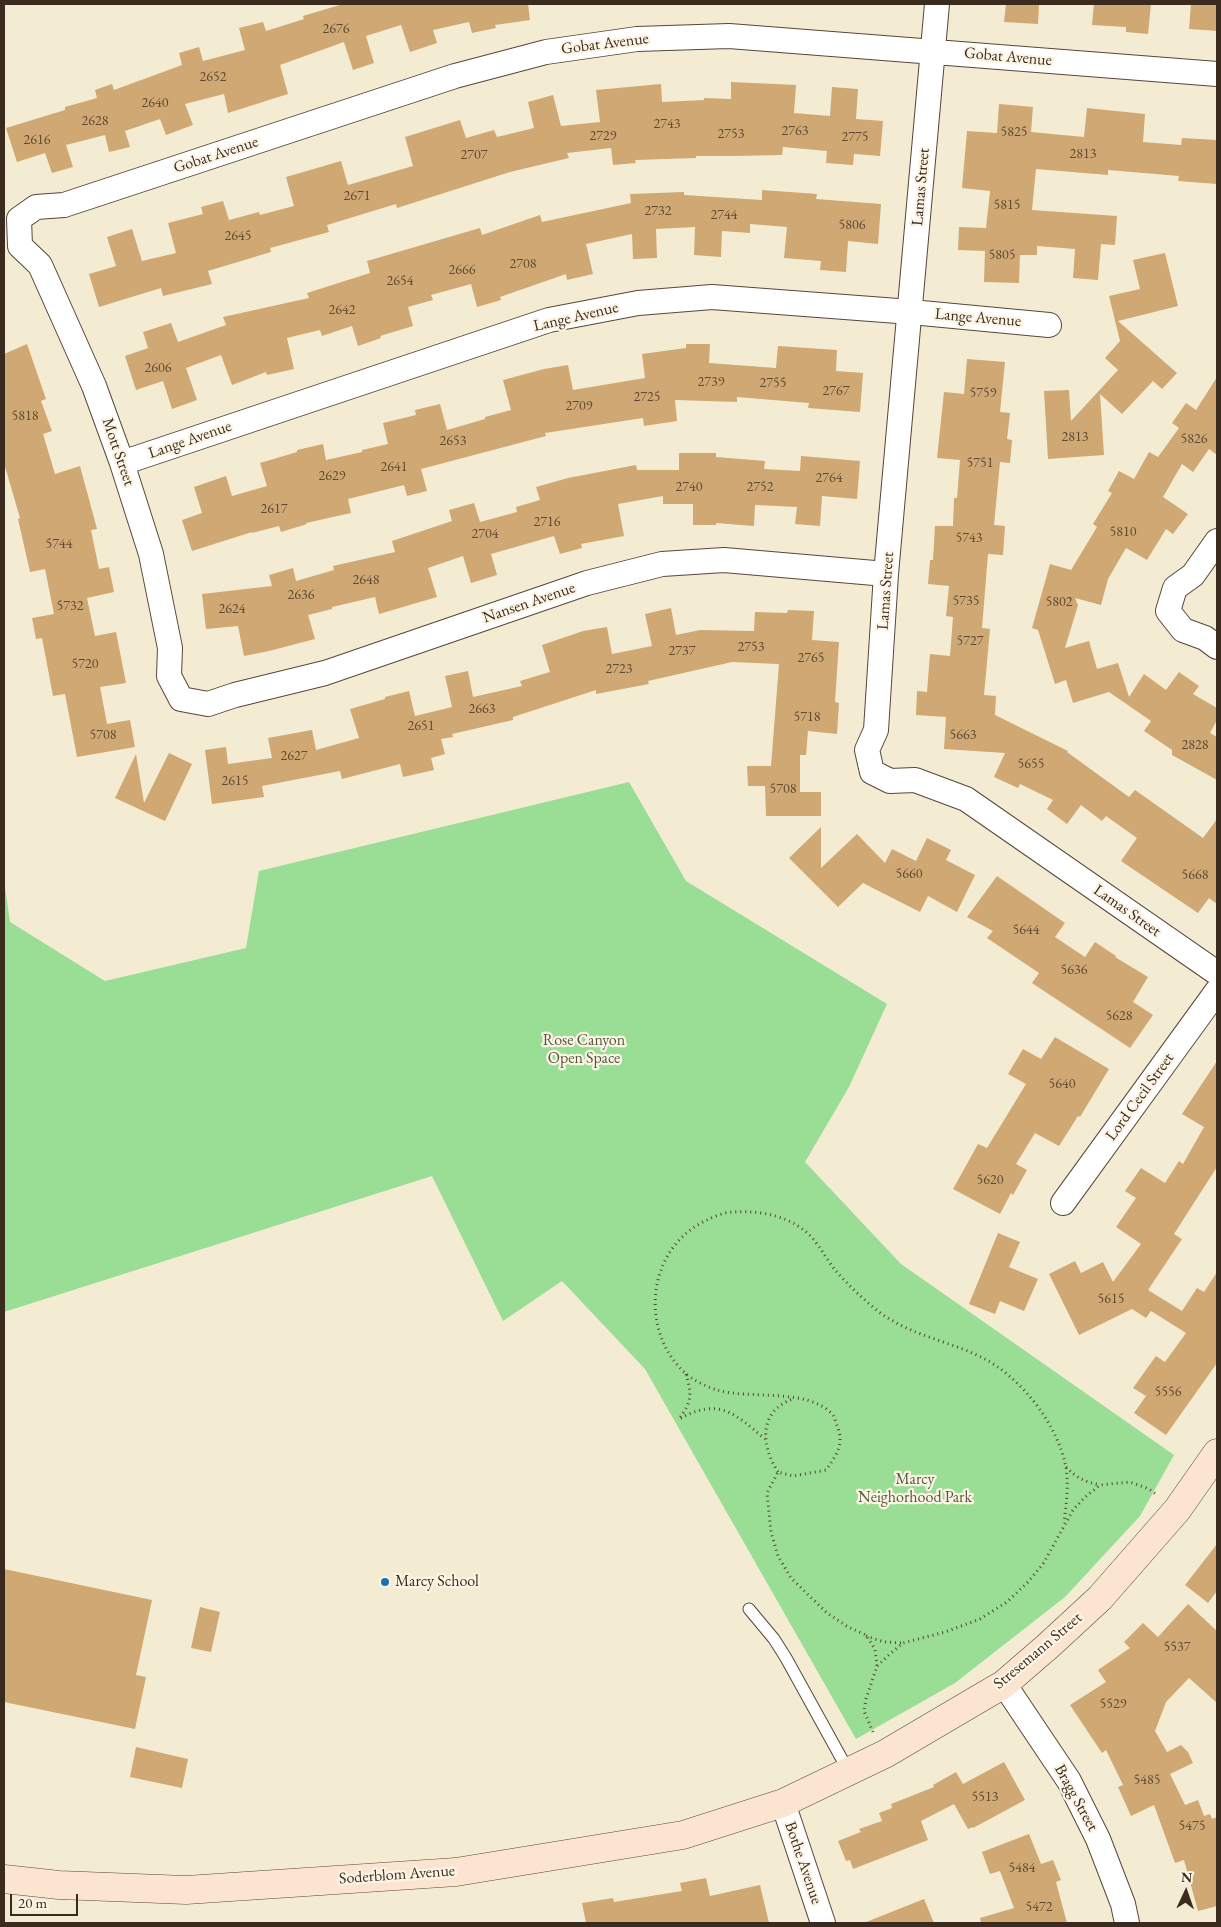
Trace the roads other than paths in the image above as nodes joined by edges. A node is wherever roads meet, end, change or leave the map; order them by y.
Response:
1 (937, 4) edge
2 (933, 52) junction
3 (1217, 74) edge
4 (19, 219) joint
5 (911, 312) junction
6 (1049, 325) dead end
7 (122, 463) junction
8 (1217, 541) edge
9 (886, 574) junction
10 (1217, 647) edge
11 (181, 698) joint
12 (1217, 973) edge
13 (1217, 991) edge
14 (1064, 1203) dead end
15 (1217, 1453) edge
16 (749, 1609) dead end
17 (1004, 1684) junction
18 (848, 1772) junction
19 (783, 1803) junction
20 (4, 1879) edge
21 (823, 1923) edge
22 (1127, 1923) edge

1 - 2 street, Lamas Street
2 - 3 street, Gobat Avenue
2 - 4 street, Gobat Avenue
2 - 5 street, Lamas Street
4 - 7 street, Mott Street
5 - 6 street, Lange Avenue
5 - 7 street, Lange Avenue
5 - 9 street, Lamas Street
7 - 11 street, Mott Street
8 - 10 street
9 - 11 street, Nansen Avenue
9 - 12 street, Lamas Street
13 - 14 street, Lord Cecil Street
15 - 17 street, Stresemann Street
16 - 18 lane
17 - 18 street, Stresemann Street
17 - 22 street, Bragg Street
18 - 19 street, Stresemann Street
19 - 20 street, Soderblom Avenue
19 - 21 street, Bothe Avenue

